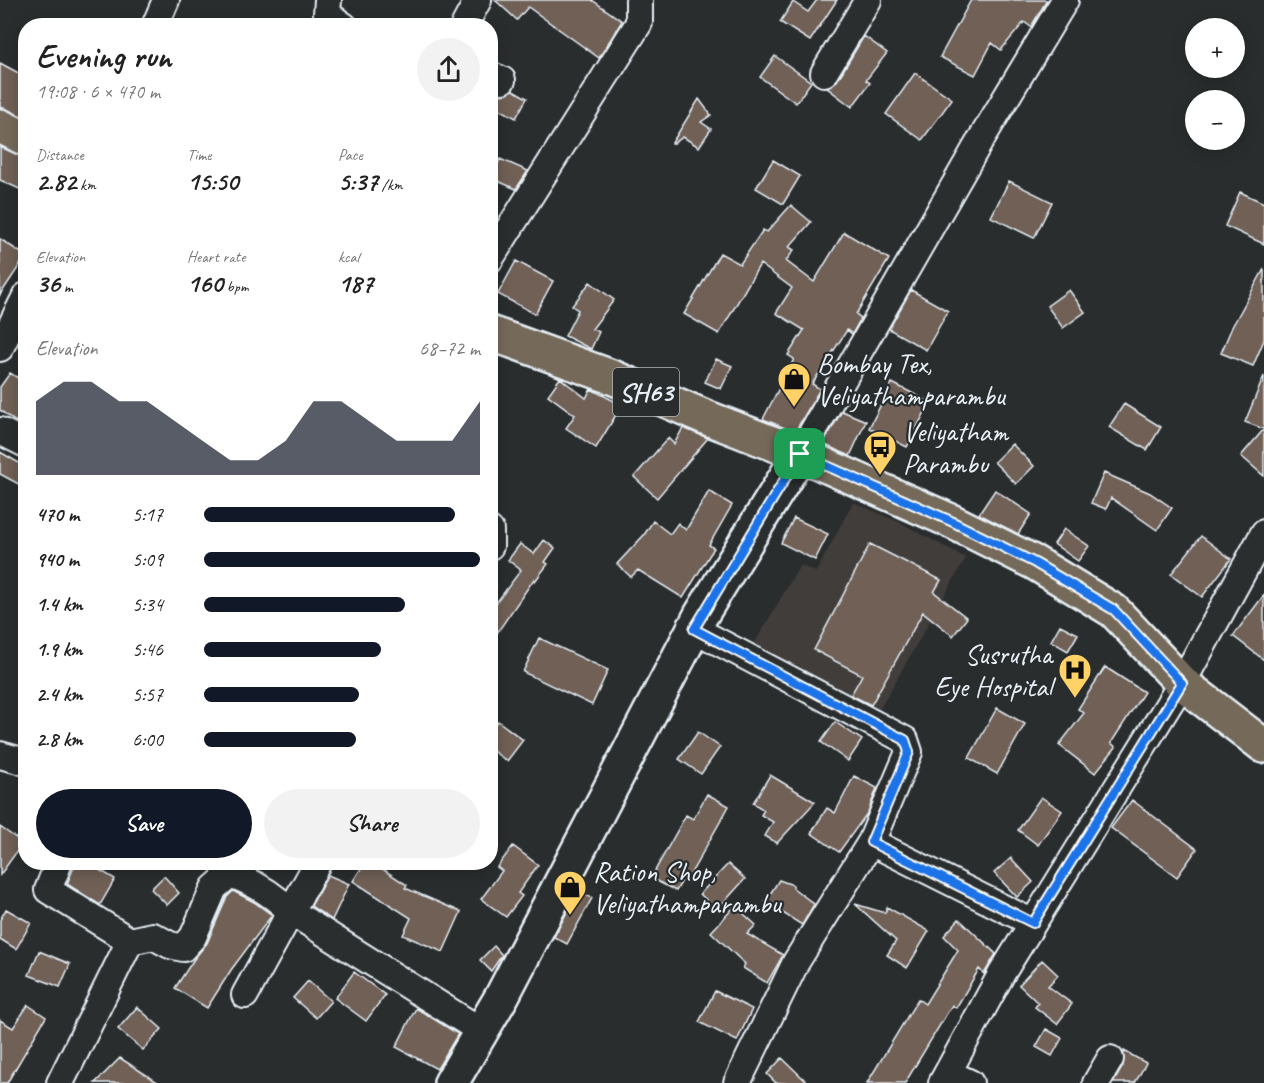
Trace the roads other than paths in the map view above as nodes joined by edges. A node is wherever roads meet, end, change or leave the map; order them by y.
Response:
1 (166, 0) edge
2 (328, 0) edge
3 (478, 0) edge
4 (639, 0) edge
5 (868, 0) edge
6 (1065, 0) edge
7 (158, 18) edge
8 (333, 18) edge
9 (468, 18) edge
10 (824, 73) dead end
11 (0, 126) edge
12 (18, 135) edge
13 (498, 246) edge
14 (18, 310) edge
15 (498, 336) edge
16 (2, 338) edge
17 (0, 431) edge
18 (18, 440) edge
19 (800, 454) junction
20 (1264, 533) edge
21 (694, 629) junction
22 (1182, 683) junction
23 (1264, 746) edge
24 (0, 755) edge
25 (18, 760) edge
26 (871, 842) junction
27 (56, 870) edge
28 (313, 870) edge
29 (290, 911) junction
30 (1033, 923) junction
31 (130, 941) junction
32 (245, 995) dead end
33 (482, 1031) junction
34 (1110, 1059) dead end
35 (953, 1080) edge
36 (60, 1083) edge
37 (451, 1083) edge
38 (737, 1083) edge
39 (1096, 1083) edge

1 - 7 street
2 - 8 street
3 - 9 street
4 - 13 street
5 - 10 street
6 - 19 street
11 - 12 main road
14 - 16 street
15 - 19 main road, SH63
17 - 18 street
19 - 21 main road
19 - 22 main road, SH63
20 - 22 street
21 - 26 street
21 - 33 main road
22 - 23 main road, SH63
22 - 30 street
24 - 25 street
26 - 30 street
26 - 38 street
27 - 31 street
28 - 29 street
29 - 31 street
29 - 32 street
29 - 33 street
30 - 35 street
31 - 36 street
33 - 37 main road
34 - 39 street

